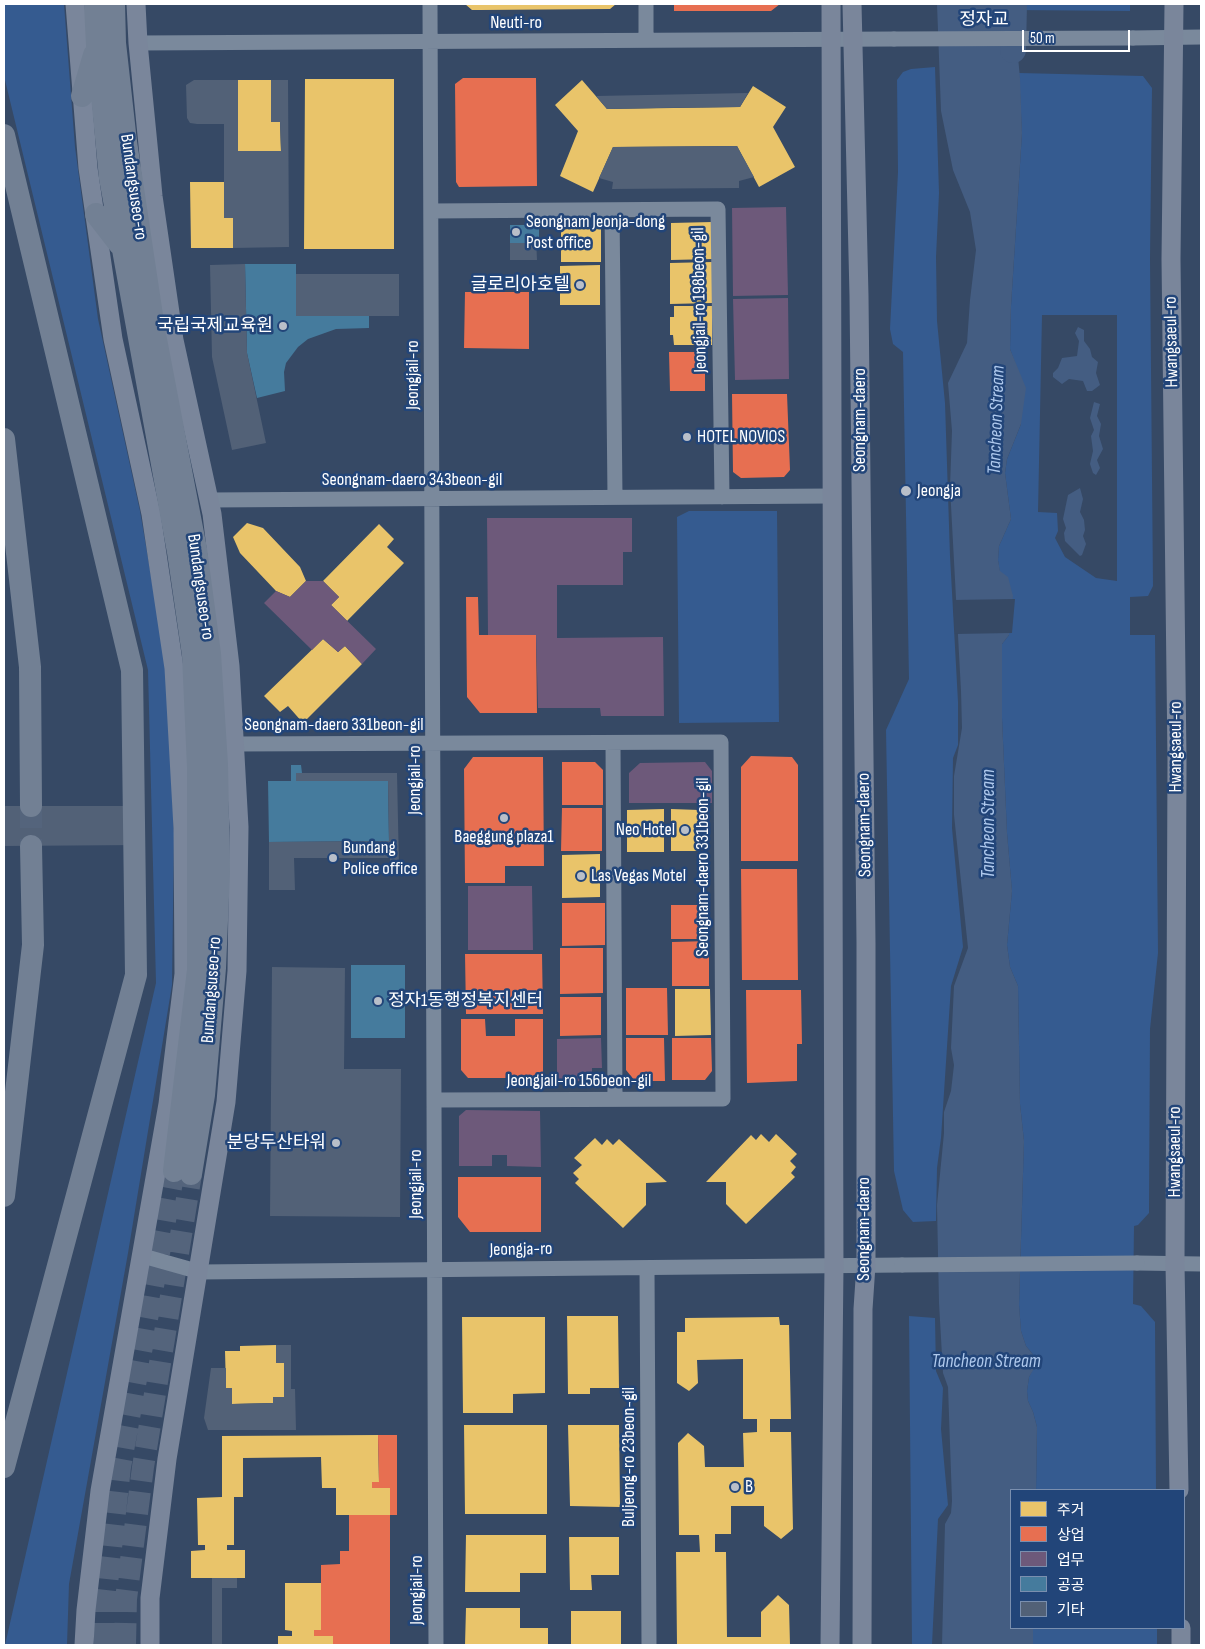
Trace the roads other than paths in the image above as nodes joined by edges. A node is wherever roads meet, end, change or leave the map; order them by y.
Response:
1 (75, 4) edge
2 (95, 4) edge
3 (114, 4) edge
4 (136, 4) edge
5 (430, 4) edge
6 (646, 4) edge
7 (831, 4) edge
8 (852, 4) edge
9 (1174, 4) edge
10 (1174, 37) junction
11 (1201, 37) edge
12 (894, 39) joint
13 (646, 40) junction
14 (831, 40) junction
15 (852, 40) junction
16 (430, 42) junction
17 (138, 43) junction
18 (97, 44) junction
19 (82, 96) junction
20 (4, 135) edge
21 (612, 210) junction
22 (431, 211) junction
23 (96, 214) junction
24 (122, 249) junction
25 (4, 439) edge
26 (832, 496) junction
27 (615, 497) junction
28 (722, 497) junction
29 (432, 498) junction
30 (209, 500) junction
31 (434, 743) junction
32 (613, 743) junction
33 (236, 744) junction
34 (31, 806) tunnel mouth
35 (31, 846) tunnel mouth
36 (723, 1099) joint
37 (434, 1100) junction
38 (615, 1100) junction
39 (4, 1196) edge
40 (143, 1256) junction
41 (1175, 1264) junction
42 (1201, 1264) edge
43 (866, 1265) junction
44 (834, 1266) junction
45 (647, 1268) junction
46 (434, 1269) junction
47 (200, 1272) junction
48 (4, 1467) edge
49 (1178, 1489) edge
50 (1181, 1629) edge
51 (84, 1645) edge
52 (150, 1645) edge
53 (436, 1645) edge
54 (648, 1645) edge
55 (830, 1645) edge
56 (862, 1645) edge
57 (1181, 1645) edge

1 - 19 main road
2 - 18 highway, Bundangsuseo-ro
3 - 24 highway, Bundangsuseo-ro
4 - 17 main road
5 - 16 street, Jeongjail-ro
6 - 13 street
7 - 14 main road, Seongnam-daero
8 - 15 main road, Seongnam-daero
9 - 10 main road, Hwangsaeul-ro
10 - 11 street
10 - 12 street, 정자교, bridge
10 - 41 main road, Hwangsaeul-ro
12 - 15 street, Neuti-ro
13 - 14 street, Neuti-ro
13 - 16 street, Neuti-ro
14 - 15 street, Neuti-ro
14 - 26 main road, Seongnam-daero
15 - 43 main road, Seongnam-daero
16 - 17 street, Neuti-ro
16 - 22 street, Jeongjail-ro
17 - 30 main road
18 - 19 highway
18 - 24 highway, Bundangsuseo-ro
19 - 23 main road
20 - 48 highway
21 - 22 street, Jeongjail-ro 198beon-gil
21 - 27 street
21 - 28 street, Jeongjail-ro 198beon-gil
22 - 29 street, Jeongjail-ro
23 - 24 highway
23 - 40 main road
25 - 34 highway
26 - 28 street, Seongnam-daero 343beon-gil
26 - 44 main road, Seongnam-daero
27 - 28 street, Seongnam-daero 343beon-gil
27 - 29 street, Seongnam-daero 343beon-gil
29 - 30 street, Seongnam-daero 343beon-gil
29 - 31 street, Jeongjail-ro
30 - 33 main road
31 - 32 street, Seongnam-daero 331beon-gil
31 - 33 street, Seongnam-daero 331beon-gil
31 - 37 street, Jeongjail-ro
32 - 36 street, Seongnam-daero 331beon-gil
32 - 38 street
33 - 47 main road
35 - 39 highway
36 - 38 street, Jeongjail-ro 156beon-gil
37 - 38 street, Jeongjail-ro 156beon-gil
37 - 46 street, Jeongjail-ro
40 - 47 street, Jeongja-ro
40 - 51 main road
41 - 42 street
41 - 43 street, Jeongja-ro, bridge
41 - 49 main road, Hwangsaeul-ro
43 - 44 street, Jeongja-ro
43 - 56 main road, Seongnam-daero
44 - 45 street, Jeongja-ro
44 - 55 main road, Seongnam-daero
45 - 46 street, Jeongja-ro
45 - 54 street, Buljeong-ro 23beon-gil
46 - 47 street, Jeongja-ro
46 - 53 street, Jeongjail-ro
47 - 52 main road
50 - 57 main road

